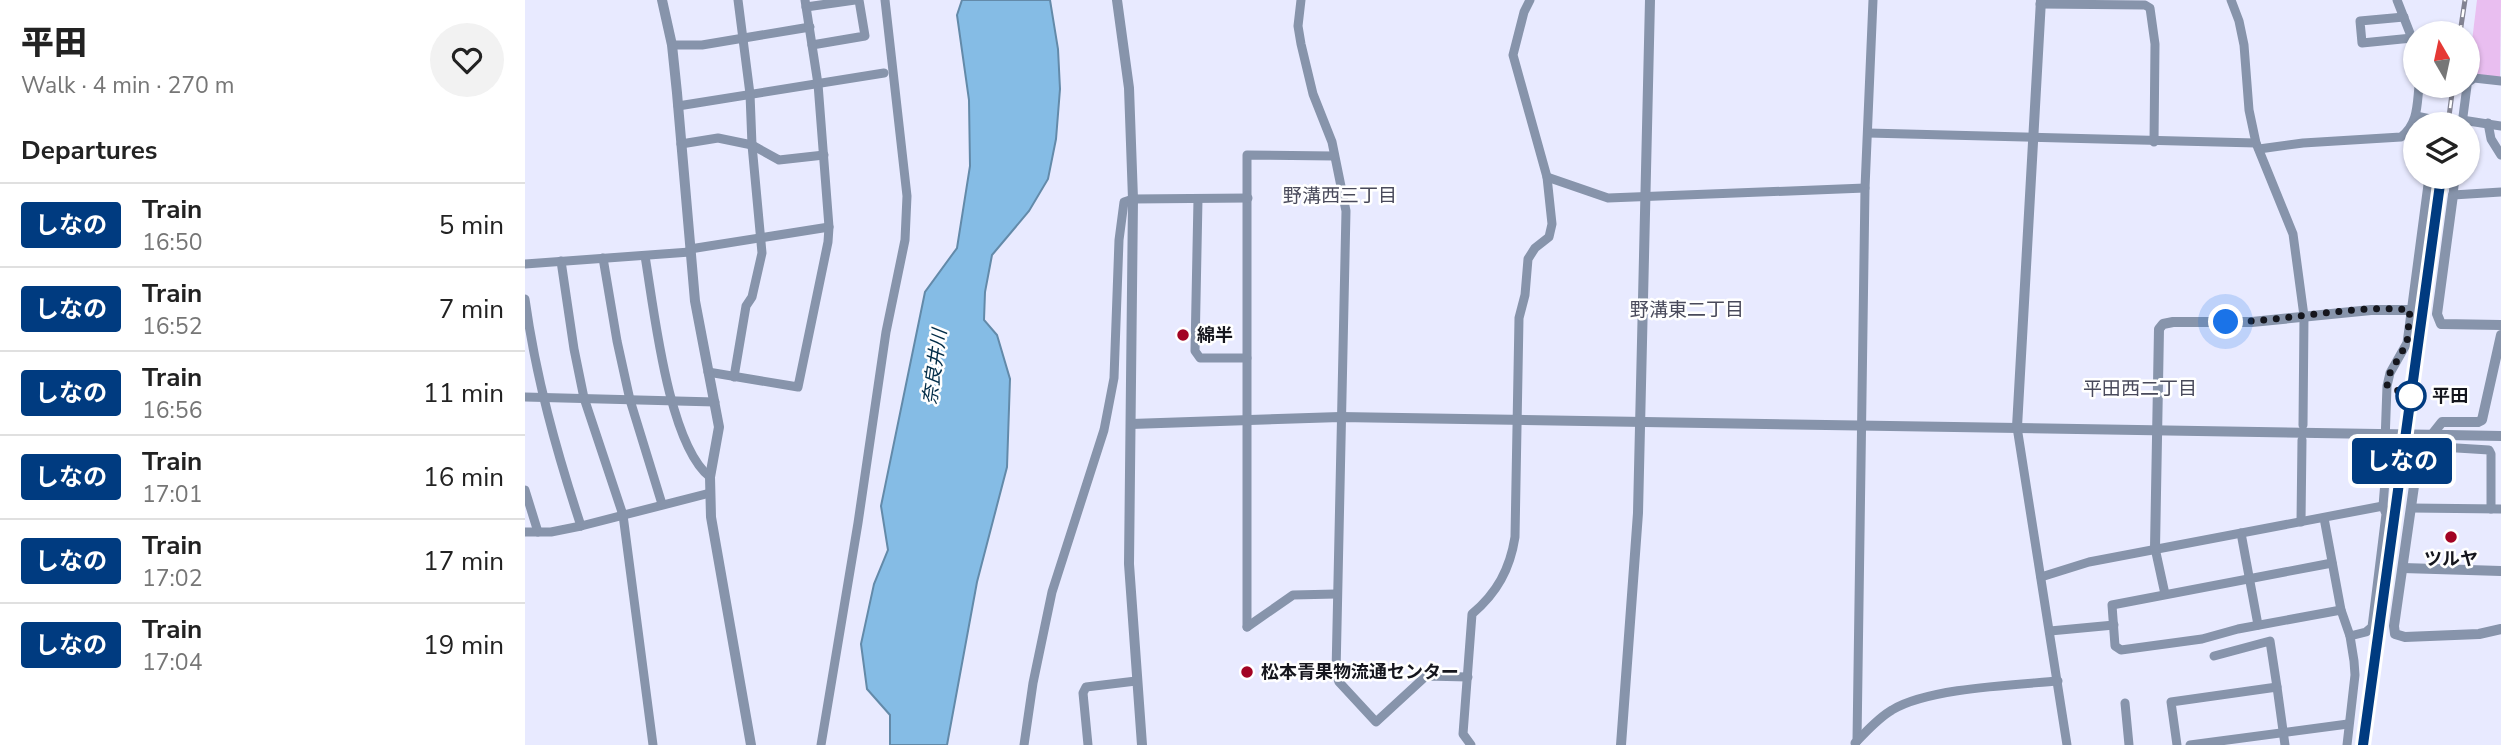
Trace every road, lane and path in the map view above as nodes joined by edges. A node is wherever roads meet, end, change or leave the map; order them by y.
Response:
1 (662, 0) edge
2 (738, 0) edge
3 (857, 0) edge
4 (885, 0) edge
5 (1117, 0) edge
6 (1530, 0) edge
7 (1650, 0) edge
8 (1873, 0) edge
9 (2231, 0) edge
10 (2397, 0) edge
11 (1299, 1) edge
12 (2040, 2) edge
13 (806, 4) edge
14 (2404, 17) junction
15 (2406, 21) edge
16 (810, 27) junction
17 (744, 37) junction
18 (2403, 42) edge
19 (672, 45) junction
20 (812, 45) junction
21 (884, 74) dead end
22 (2480, 79) edge
23 (2501, 81) edge
24 (818, 84) junction
25 (750, 94) junction
26 (678, 106) junction
27 (2480, 123) edge
28 (2489, 123) junction
29 (2501, 126) edge
30 (1868, 133) junction
31 (2403, 136) edge
32 (2032, 139) junction
33 (2154, 142) junction
34 (681, 144) junction
35 (752, 145) junction
36 (2257, 146) junction
37 (824, 155) junction
38 (2501, 155) edge
39 (1334, 156) junction
40 (1547, 177) junction
41 (1864, 188) junction
42 (2427, 189) edge
43 (2454, 189) edge
44 (2501, 192) edge
45 (2453, 195) junction
46 (1646, 197) junction
47 (1248, 198) junction
48 (1133, 199) junction
49 (1198, 199) junction
50 (829, 227) junction
51 (760, 238) junction
52 (690, 251) junction
53 (645, 256) junction
54 (603, 258) junction
55 (561, 261) junction
56 (525, 264) edge
57 (525, 299) edge
58 (2410, 310) junction
59 (2304, 316) junction
60 (2501, 325) edge
61 (2501, 335) edge
62 (1247, 358) junction
63 (2498, 358) edge
64 (708, 372) junction
65 (734, 377) junction
66 (525, 397) edge
67 (542, 397) junction
68 (584, 398) junction
69 (630, 400) junction
70 (671, 400) junction
71 (715, 402) junction
72 (1340, 416) junction
73 (1246, 420) junction
74 (1518, 420) junction
75 (1641, 422) junction
76 (1131, 425) junction
77 (1861, 425) junction
78 (2303, 425) dead end
79 (2017, 427) junction
80 (2157, 429) junction
81 (2501, 436) edge
82 (2302, 440) dead end
83 (2428, 440) junction
84 (710, 477) junction
85 (525, 490) edge
86 (710, 493) junction
87 (662, 505) junction
88 (2383, 506) junction
89 (2411, 508) junction
90 (2496, 509) edge
91 (622, 515) junction
92 (2324, 518) junction
93 (2301, 522) junction
94 (580, 526) junction
95 (525, 532) edge
96 (538, 532) junction
97 (2241, 533) junction
98 (2155, 548) junction
99 (2332, 563) junction
100 (2403, 568) junction
101 (2501, 571) edge
102 (2041, 577) junction
103 (2250, 579) junction
104 (1336, 594) junction
105 (2165, 594) junction
106 (2341, 610) junction
107 (2114, 625) junction
108 (2258, 625) junction
109 (2501, 629) edge
110 (2050, 631) junction
111 (2350, 636) junction
112 (2214, 656) dead end
113 (1468, 677) junction
114 (1136, 681) junction
115 (2058, 681) junction
116 (2277, 687) junction
117 (2125, 703) dead end
118 (2349, 724) junction
119 (2283, 732) junction
120 (1855, 743) edge
121 (653, 745) edge
122 (751, 745) edge
123 (821, 745) edge
124 (1024, 745) edge
125 (1088, 745) edge
126 (1142, 745) edge
127 (1471, 745) edge
128 (1621, 745) edge
129 (2067, 745) edge
130 (2129, 745) edge
131 (2177, 745) edge
132 (2190, 745) edge
133 (2285, 745) edge
134 (2347, 745) edge

1 - 19 street
2 - 17 street
3 - 13 street
3 - 20 street
4 - 123 street
5 - 48 street
6 - 40 street
7 - 46 street
8 - 30 street
9 - 36 street
10 - 14 street
11 - 39 street
12 - 32 street
12 - 33 street
13 - 16 street
14 - 15 street
14 - 18 street
16 - 17 street
16 - 20 street
17 - 19 street
17 - 25 street
19 - 26 street
20 - 24 street
21 - 24 street
22 - 23 street
24 - 25 street
24 - 37 street
25 - 26 street
25 - 35 street
26 - 34 street
27 - 28 street
28 - 29 street
28 - 38 street
30 - 32 street
30 - 41 street
31 - 36 street
32 - 33 street
32 - 79 street
33 - 36 street
34 - 35 street
34 - 52 street
35 - 37 street
35 - 51 street
36 - 59 street
37 - 50 street
39 - 47 street
39 - 72 street
40 - 46 street
40 - 74 street
41 - 46 street
41 - 77 street
42 - 58 street
43 - 45 street
44 - 45 street
45 - 60 street
46 - 75 street
47 - 49 street
47 - 62 street
48 - 49 street
48 - 76 street
48 - 124 street
49 - 62 street
50 - 51 street
50 - 65 street
51 - 52 street
51 - 65 street
52 - 53 street
52 - 64 street
53 - 54 street
53 - 70 street
54 - 55 street
54 - 69 street
55 - 56 street
55 - 68 street
57 - 67 street
58 - 59 street
58 - 88 street
59 - 78 street
59 - 80 street
61 - 63 street
62 - 73 street
63 - 83 street
64 - 65 street
64 - 71 street
66 - 67 street
67 - 68 street
67 - 94 street
68 - 69 street
68 - 91 street
69 - 70 street
69 - 87 street
70 - 71 street
70 - 84 street
71 - 84 street
72 - 73 street
72 - 74 street
72 - 104 street
73 - 76 street
73 - 104 street
74 - 75 street
74 - 113 street
75 - 77 street
75 - 128 street
76 - 114 street
77 - 79 street
77 - 120 street
79 - 80 street
79 - 102 street
80 - 81 street, bridge
80 - 98 street
82 - 93 street
83 - 89 street
83 - 90 street
84 - 86 street
85 - 96 street
86 - 87 street
86 - 122 street
87 - 91 street
88 - 92 street
88 - 111 street
89 - 90 street
89 - 100 street
91 - 94 street
91 - 121 street
92 - 93 street
92 - 99 street
93 - 97 street
94 - 96 street
95 - 96 street
97 - 98 street
97 - 103 street
98 - 102 street
98 - 105 street
99 - 103 street
99 - 106 street
100 - 101 street
100 - 109 street
102 - 110 street
103 - 105 street
103 - 108 street
104 - 113 street
105 - 107 street
106 - 108 street
106 - 111 street
107 - 108 street
107 - 110 street
110 - 115 street
111 - 118 street
112 - 116 street
113 - 127 street
114 - 125 street
114 - 126 street
115 - 120 street
115 - 129 street
116 - 119 street
116 - 131 street
117 - 130 street
118 - 119 street
118 - 134 street
119 - 132 street
119 - 133 street

